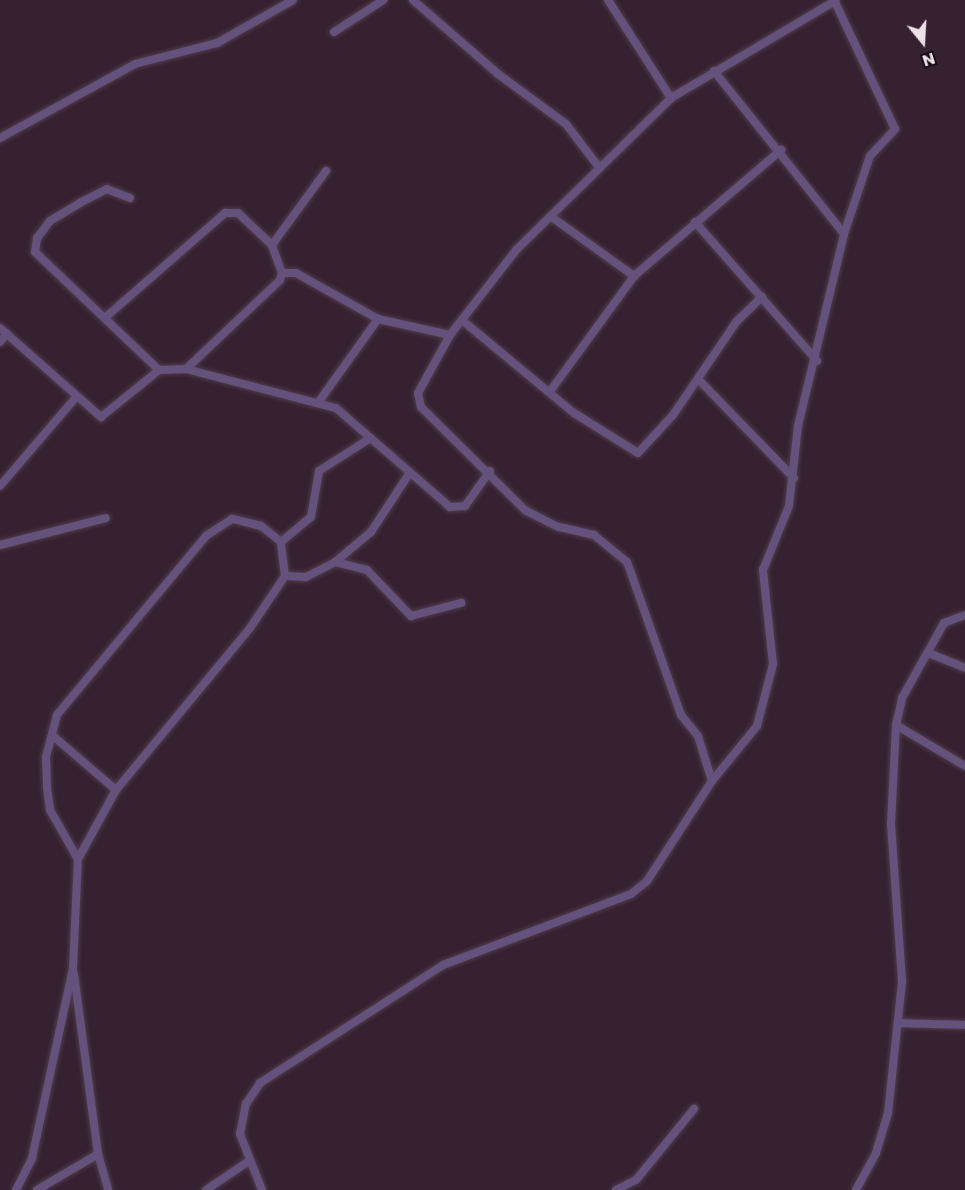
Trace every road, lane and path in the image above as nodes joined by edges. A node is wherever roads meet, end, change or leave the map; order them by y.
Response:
1 (294, 0) edge
2 (383, 0) edge
3 (413, 0) edge
4 (608, 0) edge
5 (834, 1) edge
6 (334, 32) dead end
7 (714, 71) junction
8 (671, 98) junction
9 (0, 138) edge
10 (781, 150) junction
11 (598, 166) junction
12 (326, 171) dead end
13 (130, 198) dead end
14 (553, 218) junction
15 (695, 222) junction
16 (844, 234) junction
17 (272, 245) junction
18 (282, 273) junction
19 (634, 276) junction
20 (762, 297) junction
21 (107, 316) junction
22 (378, 319) junction
23 (462, 321) junction
24 (3, 331) edge
25 (450, 335) junction
26 (0, 342) edge
27 (817, 361) junction
28 (186, 369) junction
29 (159, 370) junction
30 (698, 379) junction
31 (551, 390) junction
32 (76, 397) junction
33 (320, 400) junction
34 (369, 439) junction
35 (490, 471) junction
36 (409, 474) junction
37 (794, 478) junction
38 (0, 486) edge
39 (106, 518) dead end
40 (281, 542) junction
41 (0, 545) edge
42 (335, 562) junction
43 (285, 576) junction
44 (461, 603) dead end
45 (965, 615) edge
46 (931, 654) junction
47 (965, 668) edge
48 (896, 725) junction
49 (52, 735) junction
50 (965, 766) edge
51 (712, 781) junction
52 (116, 790) junction
53 (78, 859) junction
54 (73, 968) junction
55 (898, 1023) junction
56 (965, 1025) edge
57 (694, 1109) dead end
58 (98, 1154) junction
59 (249, 1161) junction
60 (16, 1190) edge
61 (37, 1190) edge
62 (108, 1190) edge
63 (206, 1190) edge
64 (262, 1190) edge
65 (616, 1190) edge
66 (856, 1190) edge

1 - 9 street
2 - 6 street
3 - 11 street
4 - 8 street
5 - 7 street
5 - 16 street
7 - 8 street
7 - 10 street
8 - 11 street
10 - 15 street
10 - 16 street
11 - 14 street
12 - 17 street
13 - 21 street
14 - 19 street
14 - 23 street
15 - 19 street
15 - 20 street
16 - 27 street
17 - 18 street
17 - 21 street
18 - 22 street
18 - 28 street
19 - 31 street
20 - 27 street
20 - 30 street
21 - 29 street
22 - 25 street
22 - 33 street
23 - 25 street
23 - 31 street
24 - 26 street
24 - 32 street
25 - 35 street
27 - 37 street
28 - 29 street
28 - 33 street
29 - 32 street
30 - 31 street
30 - 37 street
32 - 38 street
33 - 34 street
34 - 36 street
34 - 40 street
35 - 36 street
35 - 51 street
36 - 42 street
37 - 51 street
39 - 41 street
40 - 43 street
40 - 49 street
42 - 43 street
42 - 44 street
43 - 52 street
45 - 46 street
46 - 47 street
46 - 48 street
48 - 50 street
48 - 55 street
49 - 52 street
49 - 53 street
51 - 59 street
52 - 53 street
53 - 54 street
54 - 58 street
54 - 60 street
55 - 56 street
55 - 66 street
57 - 65 street
58 - 61 street
58 - 62 street
59 - 63 street
59 - 64 street

